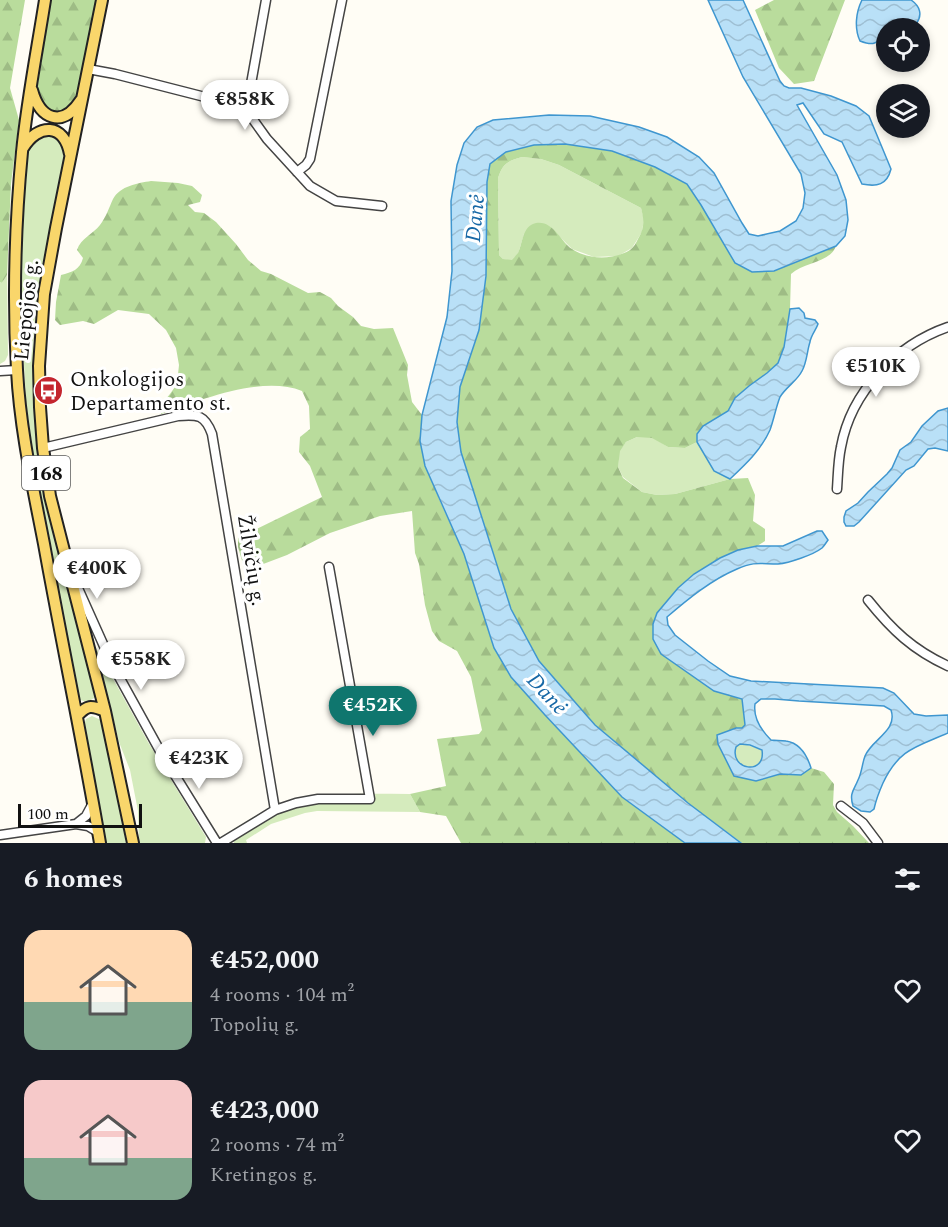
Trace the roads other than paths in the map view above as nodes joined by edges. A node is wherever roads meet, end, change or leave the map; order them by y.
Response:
1 (45, 0) edge
2 (102, 0) edge
3 (267, 0) edge
4 (342, 0) edge
5 (88, 69) junction
6 (30, 86) junction
7 (83, 98) junction
8 (244, 107) junction
9 (22, 150) junction
10 (70, 157) junction
11 (297, 172) junction
12 (382, 206) dead end
13 (948, 327) edge
14 (17, 370) junction
15 (0, 371) edge
16 (43, 448) junction
17 (837, 489) dead end
18 (330, 567) dead end
19 (69, 570) junction
20 (868, 600) dead end
21 (948, 666) edge
22 (105, 711) junction
23 (77, 716) junction
24 (93, 803) junction
25 (841, 806) dead end
26 (275, 810) junction
27 (76, 824) junction
28 (0, 835) edge
29 (99, 838) edge
30 (133, 843) edge
31 (219, 843) edge
32 (878, 843) edge

1 - 6 main road, 168
2 - 5 main road, 168
3 - 8 street
4 - 11 street
5 - 7 main road, 168
5 - 8 street
6 - 7 main road
6 - 9 main road, Liepojos g. / 168
7 - 10 main road, Liepojos g. / 168
8 - 11 street
9 - 10 main road
9 - 14 main road, Liepojos g. / 168
10 - 16 main road, Liepojos g. / 168
11 - 12 street
13 - 17 street
14 - 15 street
14 - 23 main road, Liepojos g. / 168
16 - 19 main road, Liepojos g. / 168
16 - 26 street, Žilvičių g.
18 - 26 street
19 - 22 main road, Liepojos g. / 168
19 - 31 street
20 - 21 street
22 - 23 main road
22 - 30 main road, Liepojos g. / 168
23 - 24 main road, Liepojos g. / 168
24 - 27 street
24 - 29 main road, Liepojos g. / 168
25 - 32 street
26 - 31 street
27 - 28 street
27 - 29 street

